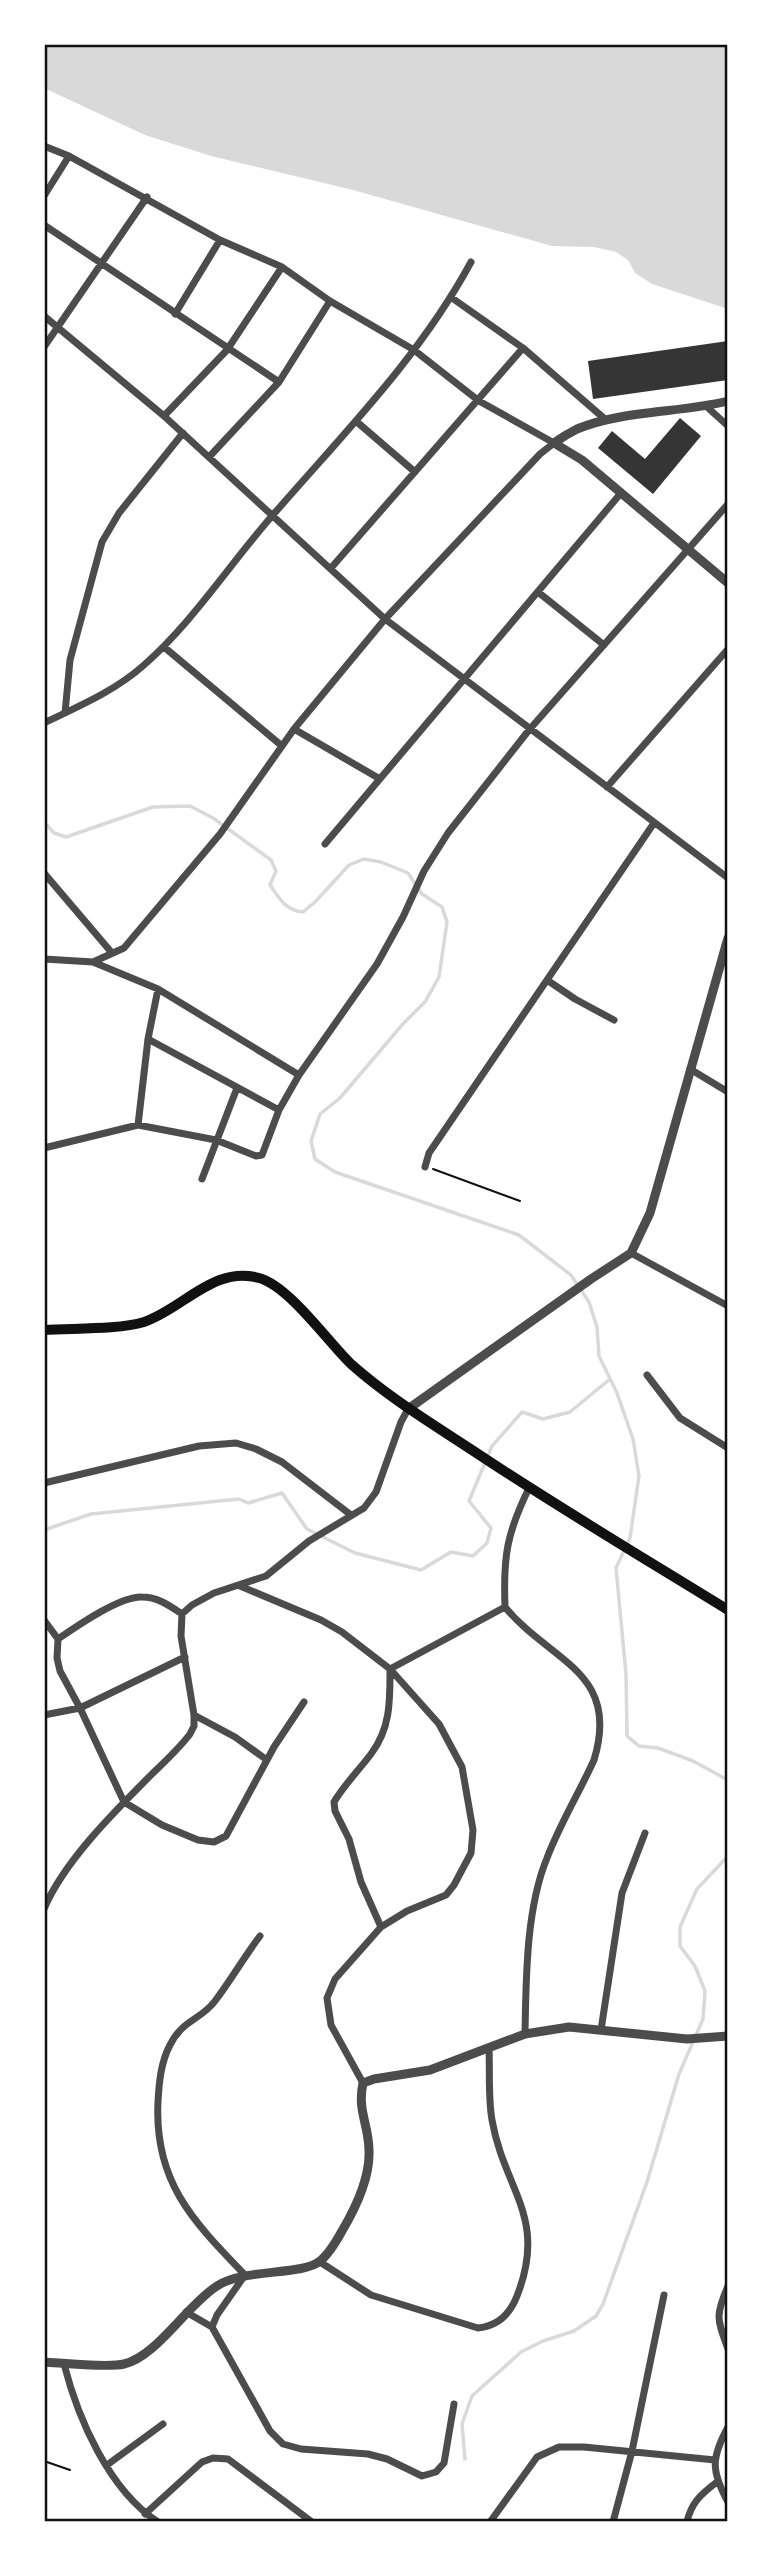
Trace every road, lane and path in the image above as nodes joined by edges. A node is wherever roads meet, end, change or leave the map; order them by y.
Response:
1 (44, 146) edge
2 (69, 156) junction
3 (44, 196) edge
4 (147, 197) junction
5 (44, 225) edge
6 (220, 240) junction
7 (471, 262) dead end
8 (103, 263) junction
9 (282, 267) junction
10 (452, 298) junction
11 (330, 302) junction
12 (175, 314) junction
13 (44, 316) edge
14 (57, 327) junction
15 (44, 347) edge
16 (523, 348) junction
17 (227, 349) junction
18 (414, 350) junction
19 (279, 382) junction
20 (479, 401) junction
21 (728, 401) edge
22 (707, 407) junction
23 (164, 416) junction
24 (606, 420) junction
25 (357, 422) junction
26 (728, 426) edge
27 (183, 433) junction
28 (554, 443) junction
29 (209, 457) junction
30 (415, 472) junction
31 (621, 493) junction
32 (728, 503) edge
33 (272, 516) junction
34 (688, 550) junction
35 (331, 568) junction
36 (728, 583) edge
37 (538, 592) junction
38 (385, 620) junction
39 (604, 645) junction
40 (164, 647) junction
41 (728, 649) edge
42 (465, 679) junction
43 (65, 713) junction
44 (44, 723) edge
45 (294, 729) junction
46 (529, 730) junction
47 (282, 746) junction
48 (380, 779) junction
49 (607, 787) junction
50 (654, 823) junction
51 (325, 844) dead end
52 (44, 873) edge
53 (728, 878) edge
54 (728, 937) edge
55 (112, 953) junction
56 (44, 959) edge
57 (93, 962) junction
58 (547, 979) junction
59 (158, 989) junction
60 (614, 1020) dead end
61 (148, 1039) junction
62 (690, 1069) junction
63 (299, 1075) junction
64 (237, 1088) junction
65 (728, 1092) edge
66 (279, 1111) junction
67 (138, 1125) junction
68 (216, 1140) junction
69 (44, 1148) edge
70 (425, 1167) joint
71 (202, 1179) dead end
72 (520, 1201) dead end
73 (631, 1253) junction
74 (728, 1306) edge
75 (44, 1330) edge
76 (647, 1376) dead end
77 (408, 1409) junction
78 (728, 1448) edge
79 (44, 1483) edge
80 (529, 1488) junction
81 (351, 1515) junction
82 (240, 1586) junction
83 (505, 1607) junction
84 (728, 1610) edge
85 (183, 1614) junction
86 (44, 1620) edge
87 (58, 1639) junction
88 (184, 1657) junction
89 (390, 1669) junction
90 (304, 1702) dead end
91 (80, 1708) junction
92 (44, 1715) edge
93 (194, 1715) junction
94 (267, 1760) junction
95 (124, 1802) junction
96 (645, 1833) dead end
97 (44, 1887) edge
98 (50, 1895) junction
99 (44, 1909) edge
100 (381, 1927) junction
101 (260, 1936) dead end
102 (601, 2030) junction
103 (525, 2034) junction
104 (728, 2036) edge
105 (489, 2049) junction
106 (363, 2083) junction
107 (320, 2262) junction
108 (245, 2275) junction
109 (727, 2290) edge
110 (664, 2295) dead end
111 (186, 2312) junction
112 (212, 2326) junction
113 (728, 2348) edge
114 (44, 2362) edge
115 (64, 2364) junction
116 (454, 2404) dead end
117 (163, 2424) dead end
118 (728, 2427) edge
119 (632, 2451) junction
120 (44, 2460) edge
121 (715, 2460) junction
122 (107, 2465) junction
123 (70, 2470) dead end
124 (717, 2482) junction
125 (728, 2502) edge
126 (145, 2514) junction
127 (158, 2522) edge
128 (312, 2522) edge
129 (490, 2522) edge
130 (613, 2522) edge
131 (687, 2522) edge

1 - 2 street
2 - 3 street
2 - 4 street
4 - 6 street
4 - 8 street
5 - 8 street
6 - 9 street
6 - 12 street
7 - 10 street
8 - 12 street
8 - 14 street
9 - 11 street
9 - 17 street
10 - 16 street
10 - 18 street
11 - 18 street
11 - 19 street
12 - 17 street
13 - 14 street
14 - 15 street
14 - 23 street
16 - 20 street
16 - 24 street
17 - 19 street
17 - 23 street
18 - 20 street
18 - 25 street
19 - 29 street
20 - 28 street
20 - 30 street
21 - 22 street
22 - 24 street
22 - 26 street
23 - 27 street
24 - 28 street
25 - 30 street
25 - 33 street
27 - 29 street
27 - 43 street
28 - 31 street
28 - 38 street
29 - 33 street
30 - 35 street
31 - 34 street
31 - 37 street
32 - 34 street
33 - 35 street
33 - 40 street
34 - 36 street
34 - 39 street
35 - 38 street
37 - 39 street
37 - 42 street
38 - 42 street
38 - 45 street
39 - 46 street
40 - 43 street
40 - 47 street
41 - 49 street
42 - 46 street
42 - 48 street
43 - 44 street
45 - 47 street
45 - 48 street
46 - 49 street
46 - 63 street
47 - 55 street
48 - 51 street
49 - 50 street
50 - 53 street
50 - 58 street
52 - 55 street
54 - 62 street
55 - 57 street
56 - 57 street
57 - 59 street
58 - 60 street
58 - 70 street
59 - 61 street
59 - 63 street
61 - 64 street
61 - 67 street
62 - 65 street
62 - 73 street
63 - 66 street
64 - 66 street
64 - 68 street
66 - 68 street
67 - 68 street
67 - 69 street
68 - 71 street
70 - 72 path
73 - 74 street
73 - 77 street
75 - 77 main road
76 - 78 street
77 - 80 main road
77 - 81 street
79 - 81 street
80 - 83 street
80 - 84 main road
81 - 82 street
82 - 85 street
82 - 89 street
83 - 89 street
83 - 103 street
85 - 87 street
85 - 88 street
86 - 87 street
87 - 91 street
88 - 91 street
88 - 93 street
89 - 100 street
89 - 100 street
90 - 94 street
91 - 92 street
91 - 95 street
93 - 94 street
93 - 95 street
94 - 95 street
95 - 98 street
96 - 102 street
97 - 98 street
98 - 99 street
100 - 106 street
101 - 108 street
102 - 103 street
102 - 104 street
103 - 105 street
105 - 106 street
105 - 107 street
106 - 107 street
107 - 108 street
108 - 111 street
108 - 112 street
109 - 113 street
110 - 119 street
111 - 112 street
111 - 115 street
112 - 116 street
114 - 115 street
115 - 122 street
117 - 122 street
118 - 121 street
119 - 121 street
119 - 129 street
119 - 130 street
120 - 123 path
121 - 124 street
122 - 126 street
124 - 125 street
124 - 131 street
126 - 127 street
126 - 128 street

